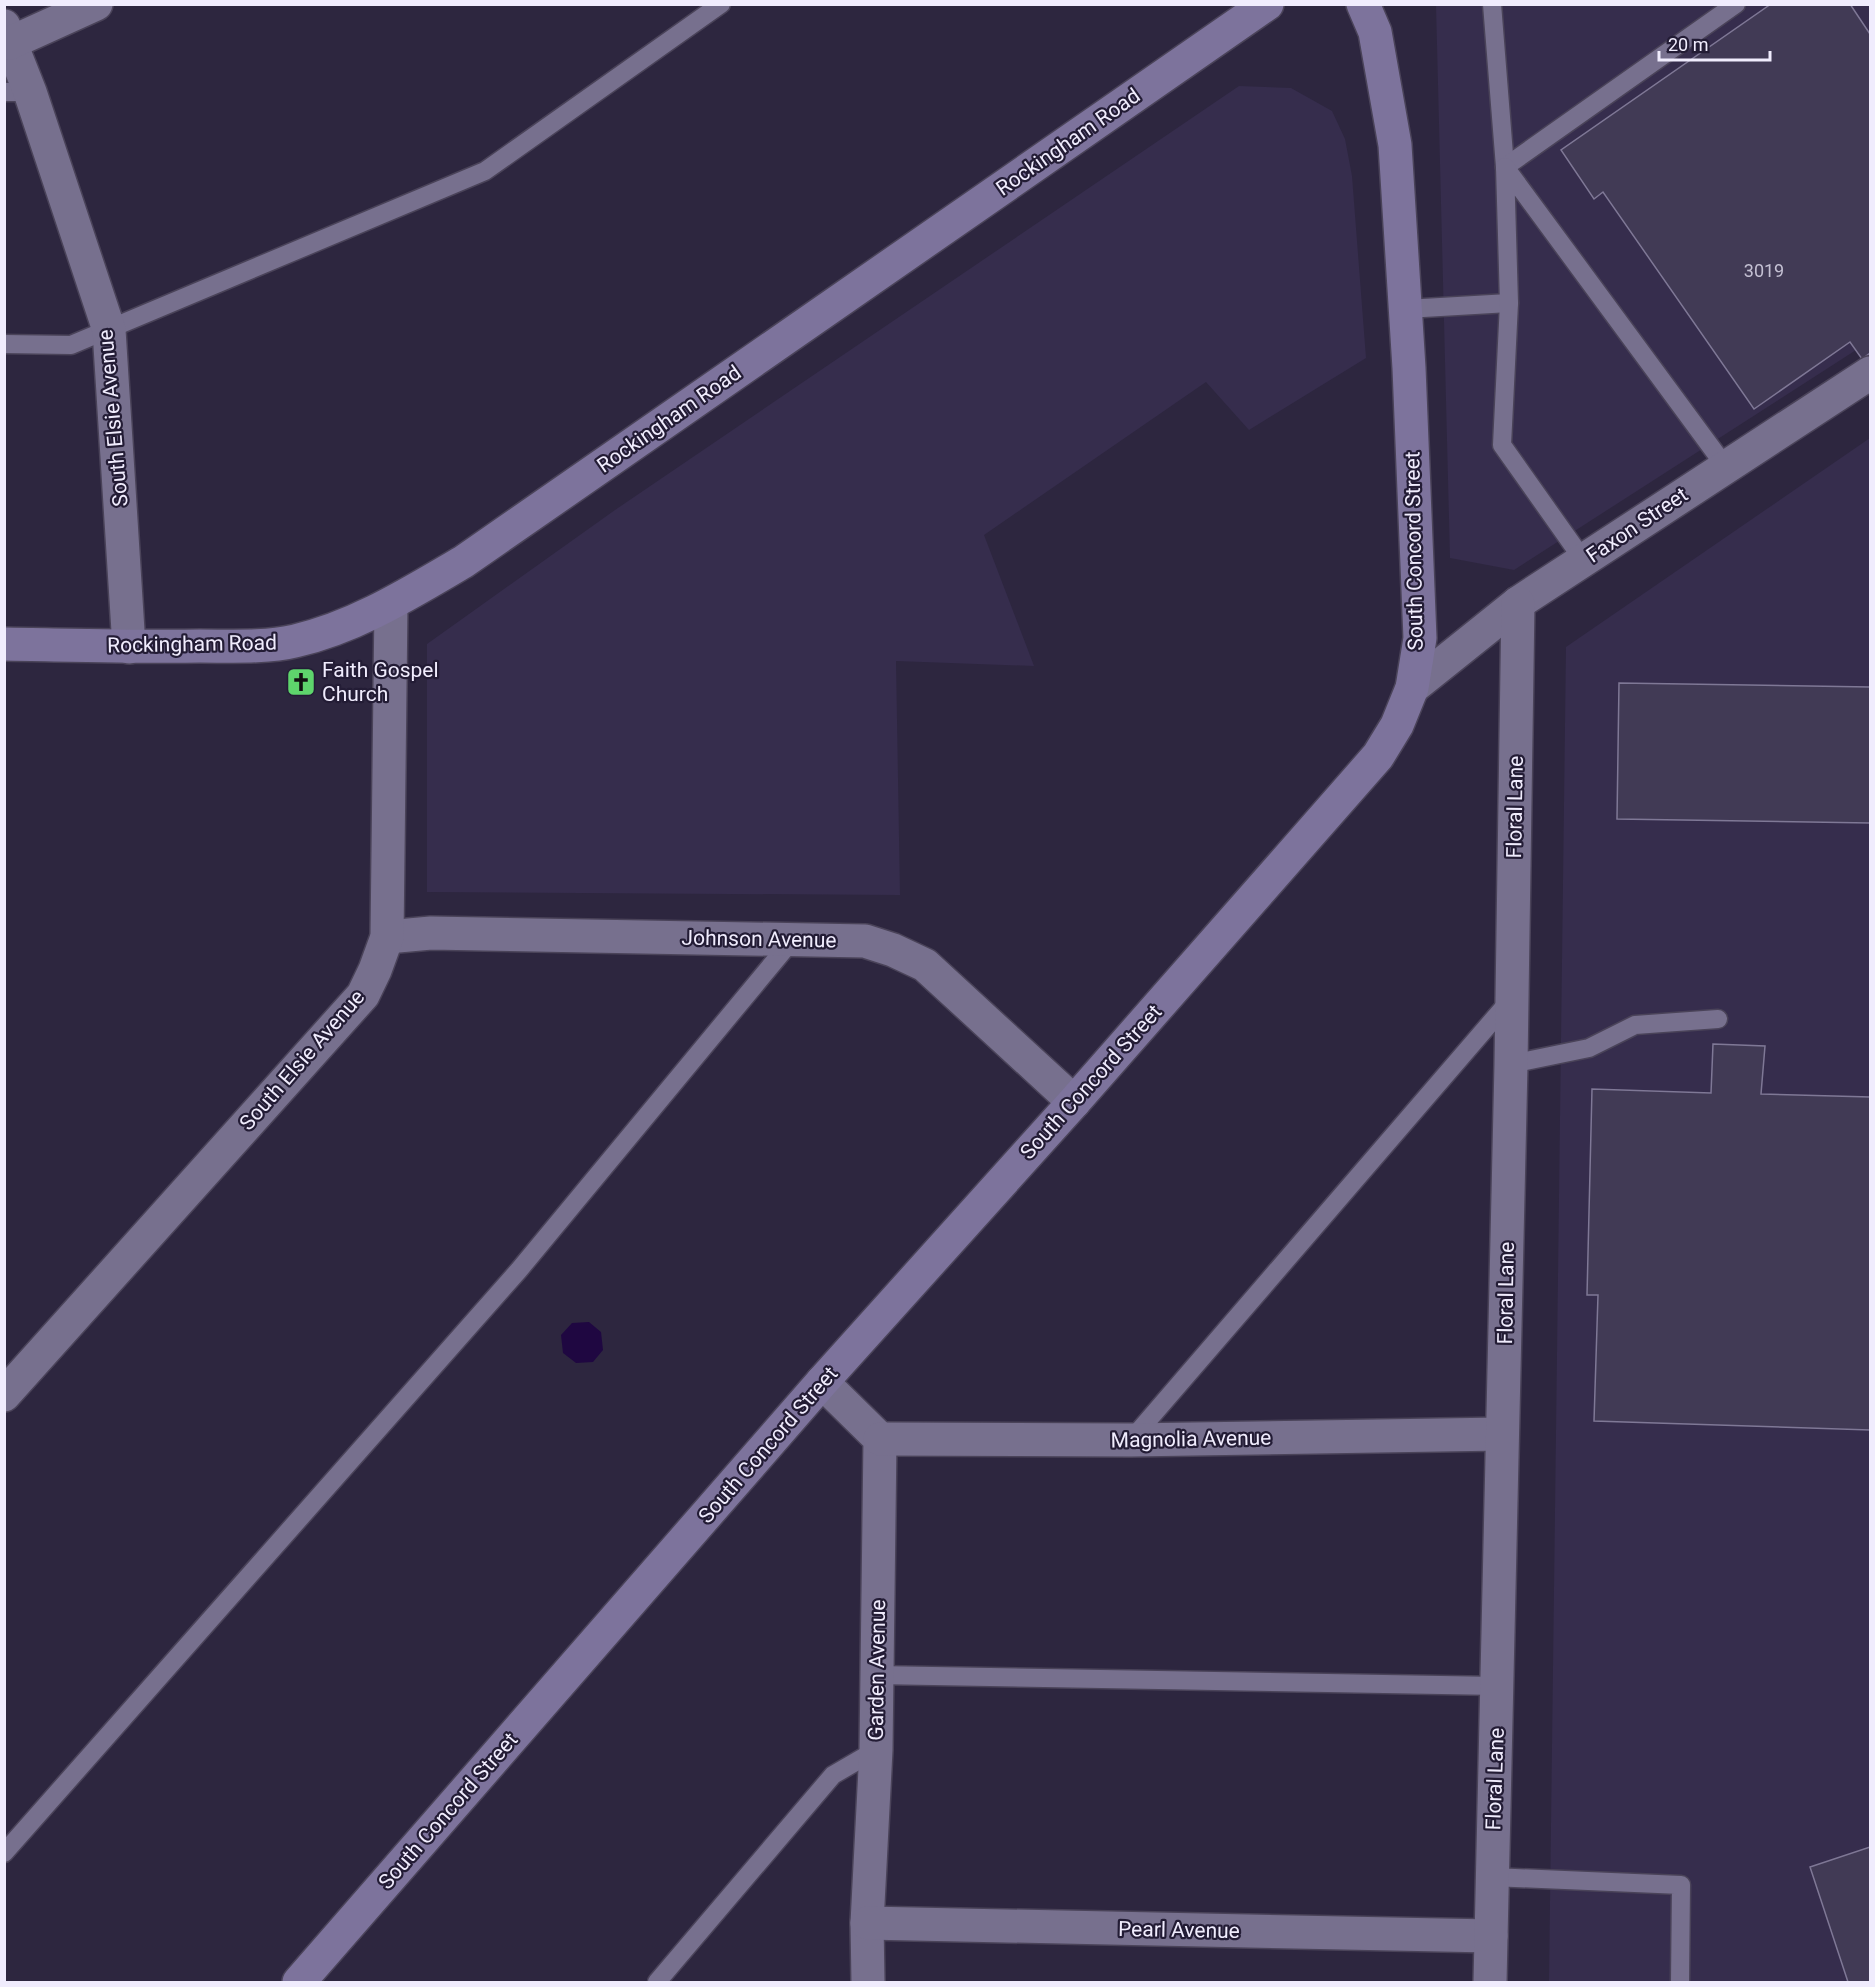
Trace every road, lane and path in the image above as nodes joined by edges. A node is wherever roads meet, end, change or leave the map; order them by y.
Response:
1 (96, 4) edge
2 (721, 4) edge
3 (1267, 4) edge
4 (1363, 4) edge
5 (1492, 4) edge
6 (1736, 4) edge
7 (7, 35) edge
8 (17, 92) edge
9 (1505, 167) junction
10 (1509, 303) junction
11 (1406, 309) junction
12 (109, 330) junction
13 (4, 344) edge
14 (1870, 373) edge
15 (1725, 466) junction
16 (1584, 561) junction
17 (1518, 603) junction
18 (391, 604) junction
19 (4, 644) edge
20 (129, 646) junction
21 (1412, 688) junction
22 (387, 937) junction
23 (793, 939) junction
24 (1512, 998) junction
25 (1718, 1019) dead end
26 (1511, 1064) junction
27 (1074, 1102) junction
28 (822, 1382) junction
29 (4, 1395) edge
30 (1502, 1434) junction
31 (880, 1439) junction
32 (1131, 1440) junction
33 (876, 1675) junction
34 (1498, 1686) junction
35 (876, 1750) junction
36 (4, 1853) edge
37 (1492, 1877) junction
38 (867, 1923) junction
39 (1491, 1936) junction
40 (298, 1983) edge
41 (657, 1983) edge
42 (868, 1983) edge
43 (1490, 1983) edge
44 (1680, 1983) edge

1 - 7 street
2 - 12 lane
3 - 18 street, Rockingham Road
4 - 11 street, South Concord Street
5 - 9 lane
6 - 9 lane
7 - 8 street, South Elsie Avenue
8 - 12 street, South Elsie Avenue
9 - 10 lane
9 - 15 lane
10 - 11 lane
10 - 16 lane
11 - 21 street, South Concord Street
12 - 13 lane
12 - 20 street, South Elsie Avenue
14 - 15 street, Faxon Street
15 - 16 street, Faxon Street
16 - 17 street, Faxon Street
17 - 21 street, Faxon Street
17 - 24 street, Floral Lane
18 - 20 street, Rockingham Road
18 - 22 street, South Elsie Avenue
19 - 20 street, Rockingham Road
21 - 27 street, South Concord Street
22 - 23 street, Johnson Avenue
22 - 29 street, South Elsie Avenue
23 - 27 street, Johnson Avenue
23 - 36 lane
24 - 26 street, Floral Lane
24 - 32 lane
25 - 26 lane
26 - 30 street, Floral Lane
27 - 28 street, South Concord Street
28 - 31 street
28 - 40 street, South Concord Street
30 - 32 street, Magnolia Avenue
30 - 34 street, Floral Lane
31 - 32 street, Magnolia Avenue
31 - 33 street, Garden Avenue
33 - 34 lane
33 - 35 street, Garden Avenue
34 - 37 street, Floral Lane
35 - 38 street, Garden Avenue
35 - 41 lane
37 - 39 street, Floral Lane
37 - 44 lane
38 - 39 street, Pearl Avenue
38 - 42 street, Garden Avenue
39 - 43 street, Floral Lane

